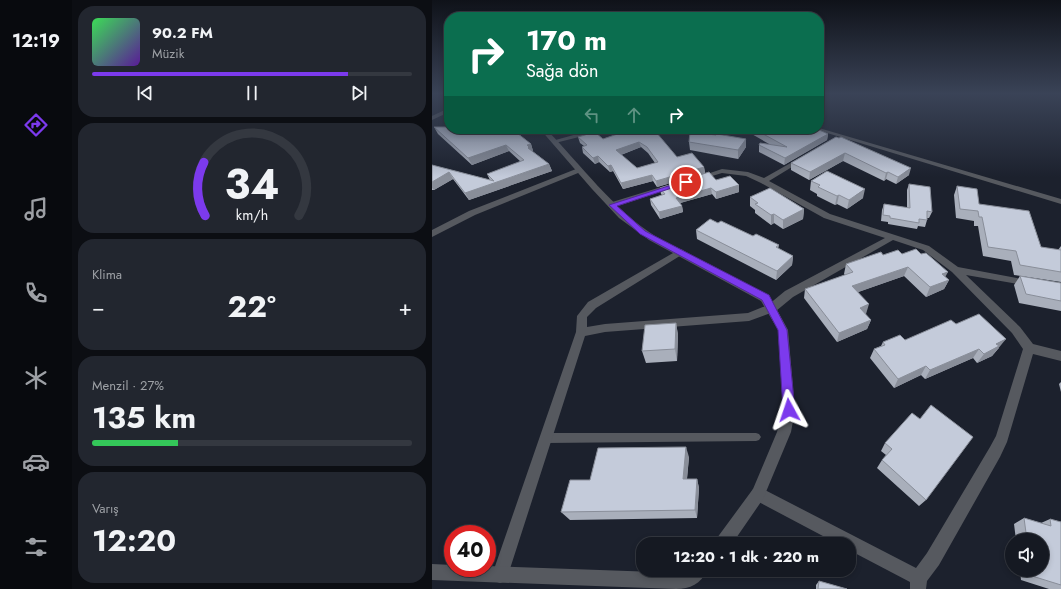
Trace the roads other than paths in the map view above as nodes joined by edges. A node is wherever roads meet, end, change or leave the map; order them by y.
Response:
1 (824, 132) edge
2 (548, 134) edge
3 (586, 134) edge
4 (555, 141) junction
5 (809, 155) edge
6 (579, 170) junction
7 (764, 181) junction
8 (1061, 202) edge
9 (612, 205) junction
10 (432, 234) edge
11 (893, 237) junction
12 (680, 252) junction
13 (955, 270) junction
14 (1038, 284) edge
15 (772, 308) junction
16 (581, 332) junction
17 (1029, 348) junction
18 (1061, 356) edge
19 (756, 437) dead end
20 (546, 438) junction
21 (758, 494) junction
22 (729, 537) edge
23 (432, 572) edge
24 (500, 575) junction
25 (691, 577) edge
26 (918, 583) edge
27 (603, 584) edge

1 - 8 street
2 - 4 street
3 - 4 street
4 - 6 street
5 - 7 street
6 - 9 street
6 - 10 street
7 - 9 street
7 - 11 street
9 - 12 street
11 - 13 street
11 - 15 street
12 - 15 street
12 - 16 street
13 - 14 street
13 - 17 street
15 - 16 street
15 - 21 street
16 - 20 street
17 - 18 street
17 - 26 street
19 - 20 lane
20 - 24 street
21 - 22 street
21 - 26 street
23 - 24 street
24 - 27 street
25 - 27 street

